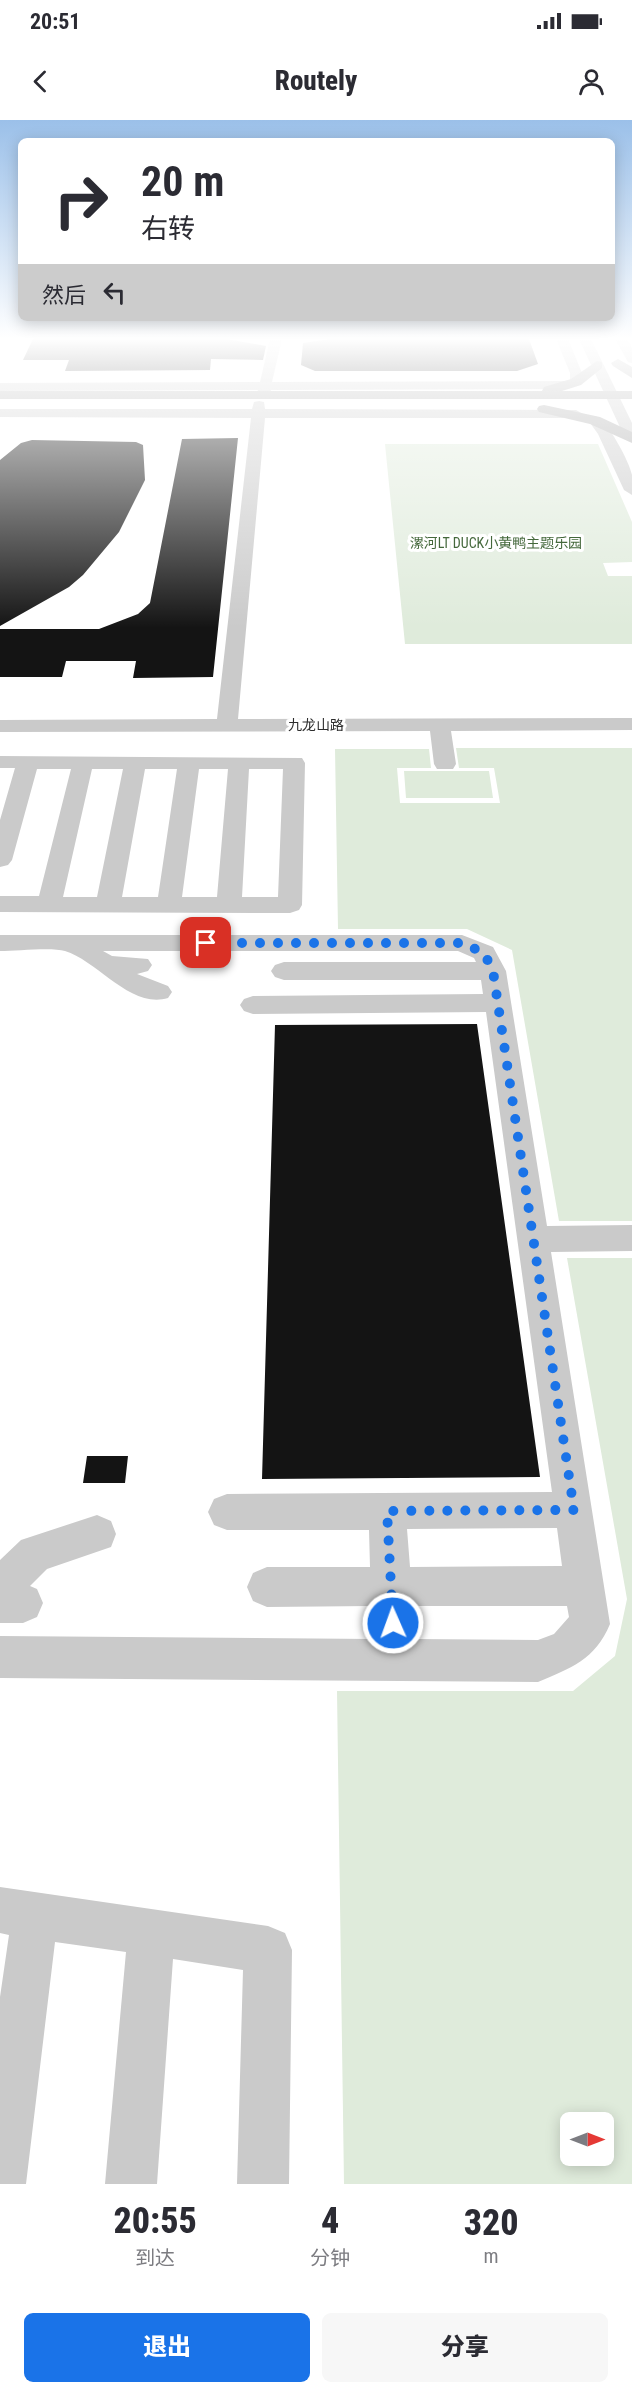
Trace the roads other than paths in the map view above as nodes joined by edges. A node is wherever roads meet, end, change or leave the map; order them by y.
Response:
1 (257, 435) edge
2 (606, 435) edge
3 (632, 490) edge
4 (632, 724) edge
5 (227, 725) junction
6 (440, 725) junction
7 (0, 726) edge
8 (0, 762) edge
9 (28, 762) junction
10 (84, 763) junction
11 (135, 763) junction
12 (189, 763) junction
13 (239, 763) junction
14 (445, 764) dead end
15 (0, 860) edge
16 (0, 904) edge
17 (48, 904) junction
18 (108, 905) junction
19 (169, 905) junction
20 (230, 905) junction
21 (0, 943) edge
22 (70, 943) junction
23 (366, 957) junction
24 (139, 964) dead end
25 (107, 965) junction
26 (284, 971) dead end
27 (495, 987) junction
28 (159, 992) dead end
29 (367, 1004) junction
30 (253, 1005) dead end
31 (632, 1238) edge
32 (533, 1239) junction
33 (574, 1510) junction
34 (387, 1511) junction
35 (227, 1512) dead end
36 (97, 1534) dead end
37 (392, 1586) junction
38 (584, 1586) junction
39 (267, 1587) dead end
40 (8, 1598) edge
41 (0, 1657) edge
42 (395, 1660) junction
43 (18, 1913) edge
44 (151, 1933) junction
45 (0, 2184) edge
46 (131, 2184) edge
47 (263, 2184) edge

1 - 5 street
2 - 3 street
4 - 6 street, 九龙山路
5 - 6 street, 九龙山路
5 - 7 street, 九龙山路
6 - 14 street
8 - 9 street
9 - 10 street
9 - 15 street
10 - 11 street
10 - 17 street
11 - 12 street
11 - 18 street
12 - 13 street
12 - 19 street
13 - 20 street
13 - 20 street
16 - 17 street
17 - 18 street
18 - 19 street
19 - 20 street
21 - 22 street
22 - 23 street
22 - 25 street
23 - 26 street
23 - 27 street
23 - 29 street
24 - 25 street
25 - 28 street
27 - 29 street
27 - 32 street
29 - 30 street
31 - 32 street
32 - 33 street
33 - 34 street
33 - 38 street
34 - 35 street
34 - 37 street
36 - 40 street
37 - 38 street
37 - 39 street
37 - 42 street
38 - 42 street
41 - 42 street
43 - 44 street
43 - 45 street
44 - 46 street
44 - 47 street

